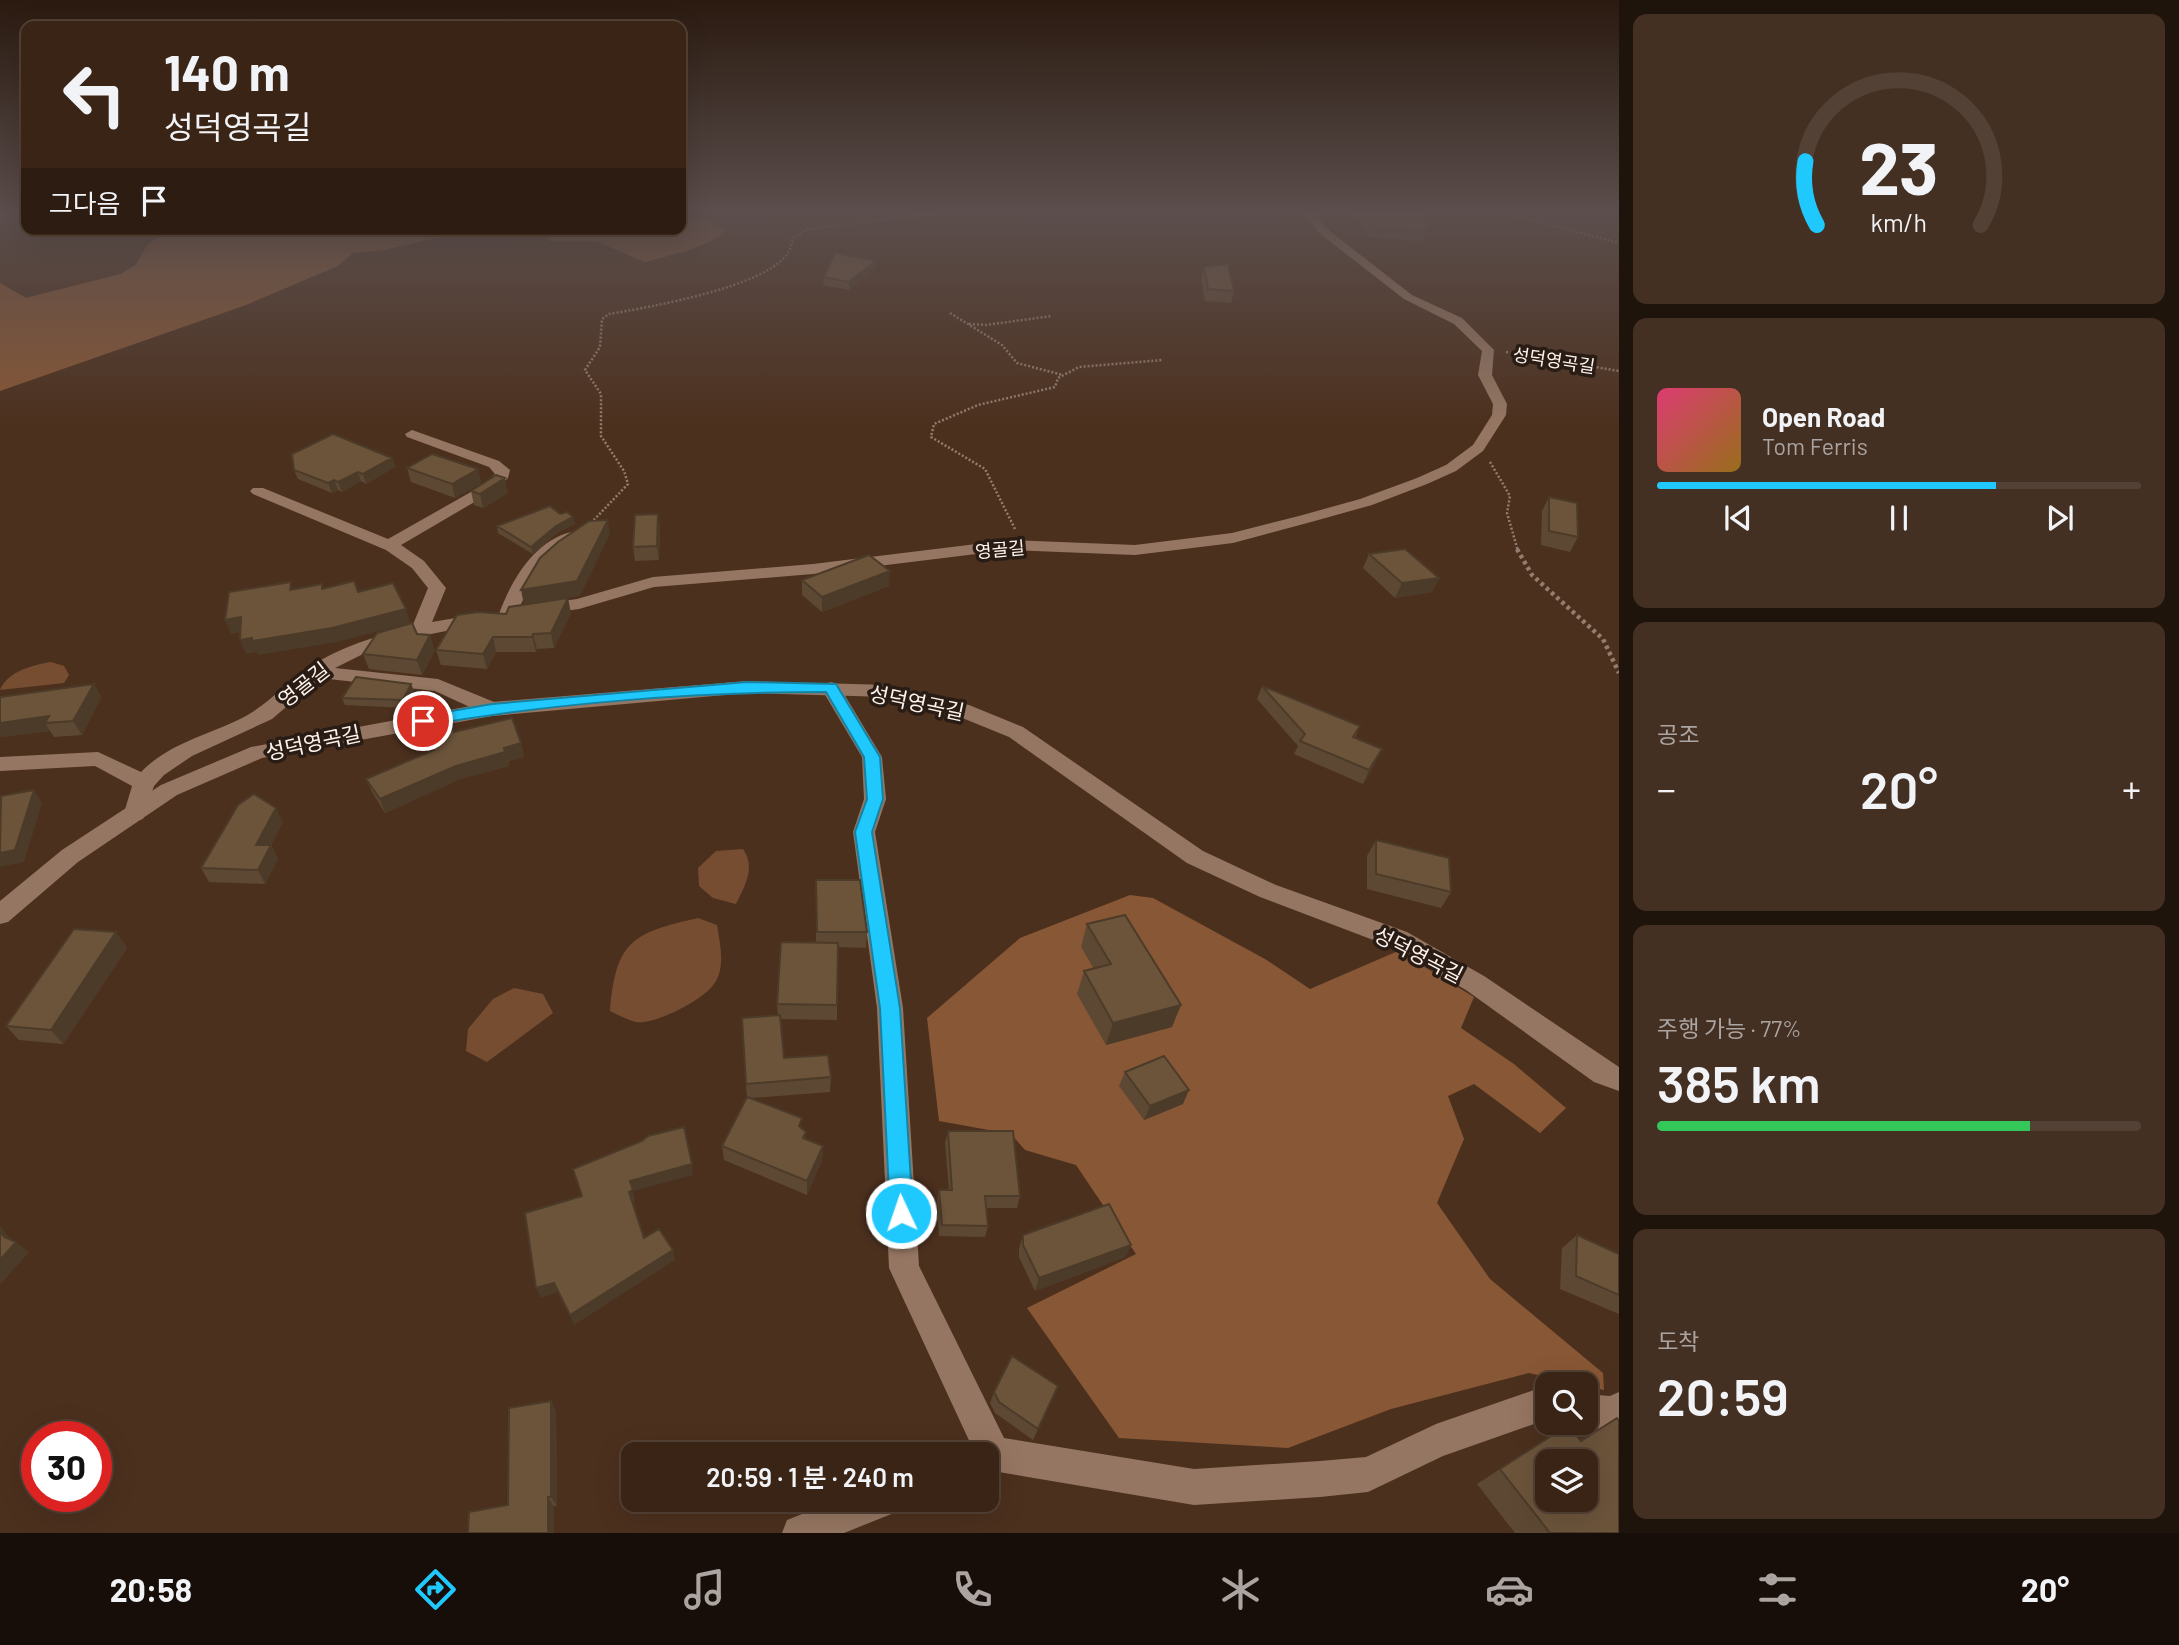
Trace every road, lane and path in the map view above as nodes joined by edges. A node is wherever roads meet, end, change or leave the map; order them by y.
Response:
1 (738, 284) edge
2 (1391, 284) edge
3 (950, 313) dead end
4 (1052, 316) dead end
5 (968, 324) junction
6 (1488, 350) junction
7 (1162, 360) dead end
8 (1619, 371) edge
9 (1064, 375) junction
10 (412, 434) dead end
11 (1478, 448) junction
12 (258, 491) dead end
13 (588, 527) joint
14 (391, 544) junction
15 (1009, 545) junction
16 (508, 614) junction
17 (421, 629) junction
18 (315, 671) junction
19 (1619, 673) edge
20 (831, 688) junction
21 (492, 709) junction
22 (0, 764) edge
23 (144, 783) junction
24 (135, 813) junction
25 (0, 915) edge
26 (1619, 1079) edge
27 (1535, 1408) edge
28 (1619, 1409) edge
29 (1598, 1412) edge
30 (984, 1442) edge
31 (999, 1456) edge
32 (852, 1512) edge
33 (800, 1533) edge

1 - 13 path
2 - 6 street
3 - 5 path
4 - 5 path
5 - 9 path
6 - 8 path, 성덕영곡길
6 - 11 street
7 - 9 path
9 - 15 path
10 - 14 street
11 - 15 street, 영골길
11 - 19 path
12 - 14 street
13 - 16 street
14 - 17 street
15 - 16 street, 영골길
16 - 17 street, 영골길
17 - 18 street, 영골길
18 - 21 street
18 - 23 street, 영골길
20 - 21 street, 성덕영곡길
20 - 26 street, 성덕영곡길
20 - 30 street
21 - 24 street, 성덕영곡길
22 - 23 street
23 - 24 street
24 - 25 street, 성덕영곡길
27 - 31 street
28 - 29 street
32 - 33 street

